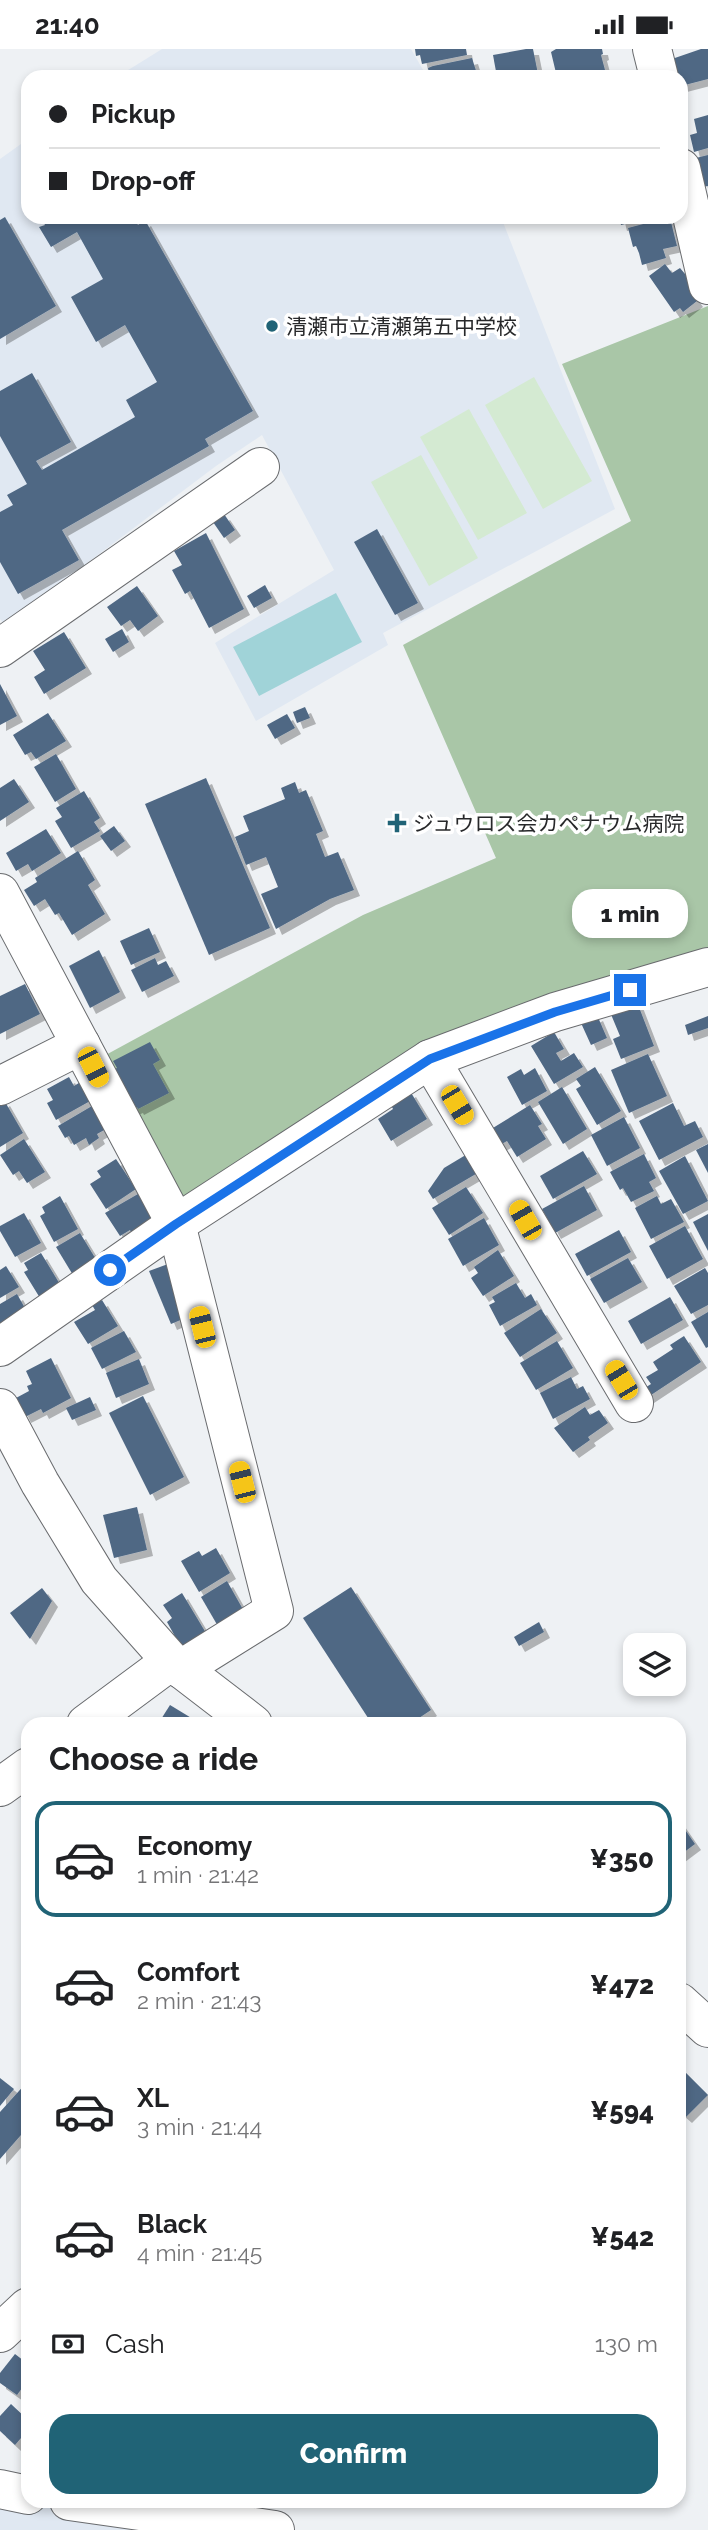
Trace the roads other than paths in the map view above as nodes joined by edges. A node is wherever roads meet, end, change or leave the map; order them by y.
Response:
1 (652, 49) edge
2 (657, 70) edge
3 (688, 198) edge
4 (708, 285) edge
5 (260, 467) dead end
6 (0, 648) edge
7 (0, 893) edge
8 (707, 969) edge
9 (81, 1045) junction
10 (430, 1059) junction
11 (0, 1086) edge
12 (176, 1224) junction
13 (0, 1347) edge
14 (634, 1403) dead end
15 (0, 1408) edge
16 (176, 1665) junction
17 (97, 1717) edge
18 (244, 1717) edge
19 (21, 1772) edge
20 (0, 1787) edge
21 (21, 2314) edge
22 (0, 2333) edge
23 (0, 2489) edge
24 (21, 2494) edge
25 (119, 2508) edge
26 (275, 2530) edge

1 - 2 street
3 - 4 street
5 - 6 street
7 - 9 street
8 - 10 street
9 - 11 street
9 - 12 street
10 - 12 street
10 - 14 street
12 - 13 street
12 - 16 street
15 - 16 street
16 - 17 street
16 - 18 street
19 - 20 street
21 - 22 street
23 - 24 street
25 - 26 street

